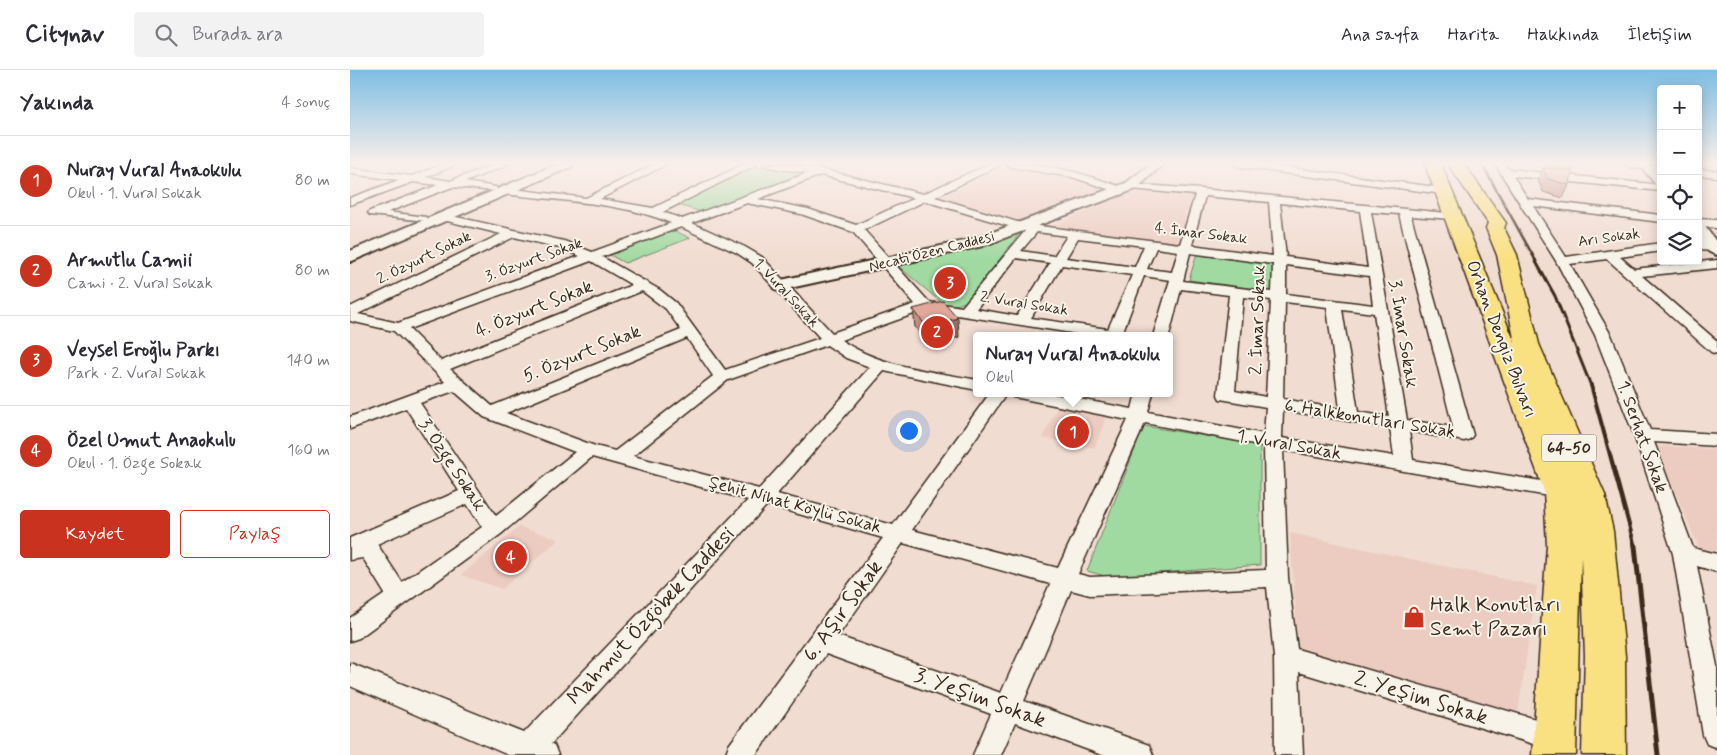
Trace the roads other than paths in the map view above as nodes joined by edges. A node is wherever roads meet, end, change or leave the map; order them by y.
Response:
1 (366, 196) edge
2 (420, 196) edge
3 (482, 196) edge
4 (486, 196) edge
5 (547, 196) edge
6 (598, 196) edge
7 (687, 196) edge
8 (759, 196) edge
9 (918, 196) edge
10 (930, 196) edge
11 (1106, 196) edge
12 (1201, 196) edge
13 (1243, 196) edge
14 (1403, 196) edge
15 (1445, 196) edge
16 (1480, 196) edge
17 (1520, 196) edge
18 (926, 198) junction
19 (1274, 199) junction
20 (749, 200) junction
21 (588, 201) junction
22 (350, 202) edge
23 (1524, 202) junction
24 (1365, 208) junction
25 (1450, 209) junction
26 (350, 211) edge
27 (1404, 211) junction
28 (654, 212) junction
29 (374, 213) junction
30 (443, 217) junction
31 (1657, 218) edge
32 (422, 219) junction
33 (1493, 222) junction
34 (680, 223) junction
35 (1717, 224) edge
36 (1702, 225) edge
37 (1028, 228) junction
38 (857, 229) junction
39 (513, 232) junction
40 (1702, 232) edge
41 (1074, 234) junction
42 (1151, 244) junction
43 (1657, 248) edge
44 (1711, 248) edge
45 (350, 249) edge
46 (1186, 249) junction
47 (1012, 254) junction
48 (1609, 254) junction
49 (350, 256) edge
50 (591, 256) junction
51 (1058, 260) junction
52 (1280, 261) junction
53 (1562, 261) junction
54 (1717, 263) edge
55 (886, 264) junction
56 (1140, 272) junction
57 (1375, 273) junction
58 (1631, 273) junction
59 (1176, 281) junction
60 (781, 285) junction
61 (642, 286) junction
62 (1236, 292) junction
63 (1278, 297) junction
64 (1334, 304) junction
65 (924, 306) junction
66 (1381, 310) junction
67 (966, 312) junction
68 (350, 313) edge
69 (350, 317) edge
70 (1022, 320) junction
71 (399, 328) junction
72 (689, 332) junction
73 (1099, 332) edge
74 (1119, 332) edge
75 (1162, 332) edge
76 (830, 340) junction
77 (1717, 350) edge
78 (880, 365) junction
79 (440, 367) junction
80 (722, 377) junction
81 (973, 383) edge
82 (456, 384) junction
83 (996, 397) edge
84 (1038, 397) edge
85 (1144, 397) edge
86 (410, 401) junction
87 (1274, 403) junction
88 (490, 413) junction
89 (1350, 416) junction
90 (1138, 418) junction
91 (350, 423) edge
92 (1398, 424) junction
93 (1643, 435) junction
94 (1717, 440) edge
95 (1273, 442) junction
96 (588, 450) junction
97 (619, 457) junction
98 (1404, 466) junction
99 (1560, 491) junction
100 (471, 494) junction
101 (763, 497) junction
102 (494, 529) junction
103 (899, 533) junction
104 (350, 547) edge
105 (350, 552) edge
106 (1684, 554) junction
107 (1717, 563) edge
108 (1277, 578) junction
109 (1064, 579) junction
110 (399, 597) junction
111 (350, 631) edge
112 (821, 641) junction
113 (1286, 657) junction
114 (350, 674) edge
115 (1008, 708) junction
116 (1717, 735) edge
117 (1555, 747) edge
118 (531, 753) edge
119 (739, 755) edge
120 (988, 755) edge
121 (1139, 755) edge
122 (1289, 755) edge
123 (1604, 755) edge

1 - 22 street
2 - 29 street
3 - 32 street
4 - 30 street
5 - 21 street, 1. Vural Sokak
6 - 21 street
7 - 28 street
8 - 20 street, 3. Özyurt Sokak
9 - 18 street, 4. İmar Sokak
10 - 18 street
11 - 37 street, Necati Özen Caddesi
12 - 46 street
13 - 19 street
14 - 25 street
15 - 25 main road, Orhan Dengiz Bulvarı / 64-50
16 - 33 main road, Orhan Dengiz Bulvarı / 64-50
17 - 23 street, 1. Serhat Sokak
18 - 37 street, 4. İmar Sokak
18 - 38 street
19 - 24 street
19 - 52 street, 2. İmar Sokak
20 - 34 street, 3. Özyurt Sokak
20 - 38 street
21 - 28 street, 1. Vural Sokak
23 - 31 street
23 - 53 street, 1. Serhat Sokak
24 - 27 street
24 - 57 street, 3. İmar Sokak
25 - 27 street
25 - 33 main road
25 - 99 main road, Orhan Dengiz Bulvarı / 64-50
26 - 29 street
27 - 92 street, 6. Halkkonutları Sokak
28 - 34 street, 1. Vural Sokak
29 - 32 street
30 - 39 street
30 - 49 street
32 - 45 street
33 - 123 main road, Orhan Dengiz Bulvarı / 64-50
34 - 50 street, 3. Özyurt Sokak
34 - 60 street, 1. Vural Sokak
35 - 36 street
37 - 41 street, 4. İmar Sokak
37 - 47 street
37 - 55 street, Necati Özen Caddesi
38 - 55 street
39 - 50 street
39 - 68 street, 2. Özyurt Sokak
40 - 44 street
41 - 42 street, 4. İmar Sokak
41 - 51 street
42 - 46 street, 4. İmar Sokak
42 - 56 street
43 - 48 street, Arı Sokak
44 - 54 street
46 - 52 street, 4. İmar Sokak
46 - 59 street
47 - 51 street
47 - 67 street
48 - 53 street, Arı Sokak
48 - 58 street
50 - 61 street
50 - 71 street, 3. Özyurt Sokak
51 - 56 street
51 - 70 street
52 - 57 street, 4. İmar Sokak
52 - 63 street, 2. İmar Sokak
53 - 93 street, 1. Serhat Sokak
54 - 58 street
55 - 60 street, Necati Özen Caddesi
55 - 65 street
56 - 59 street
56 - 74 street
57 - 66 street, 3. İmar Sokak
58 - 77 street
59 - 62 street
59 - 75 street
60 - 76 street, 1. Vural Sokak
61 - 72 street
61 - 79 street, 4. Özyurt Sokak
62 - 63 street
62 - 87 street, 6. Halkkonutları Sokak
63 - 64 street
63 - 87 street, 2. İmar Sokak
64 - 66 street
64 - 89 street
65 - 67 street, 2. Vural Sokak
65 - 76 street
66 - 92 street, 3. İmar Sokak
67 - 70 street, 2. Vural Sokak
69 - 71 street
70 - 73 street, 2. Vural Sokak
71 - 79 street, Şehit Nihat Köylü Sokak
72 - 80 street
72 - 88 street, 5. Özyurt Sokak
76 - 78 street, 1. Vural Sokak
76 - 80 street
78 - 81 street, 1. Vural Sokak
78 - 101 street, Mahmut Özgöbek Caddesi
79 - 82 street, Şehit Nihat Köylü Sokak
80 - 97 street
82 - 86 street
82 - 88 street, Şehit Nihat Köylü Sokak
83 - 103 street, 6. Aşır Sokak
84 - 90 street, 1. Vural Sokak
85 - 90 street
86 - 91 street
86 - 100 street, 3. Özge Sokak
87 - 89 street, 6. Halkkonutları Sokak
87 - 95 street, 2. İmar Sokak
88 - 96 street, Şehit Nihat Köylü Sokak
89 - 92 street, 6. Halkkonutları Sokak
90 - 95 street, 1. Vural Sokak
90 - 109 street
92 - 98 street, 3. İmar Sokak
93 - 94 street
93 - 106 street, 1. Serhat Sokak
95 - 98 street, 1. Vural Sokak
95 - 108 street, 2. İmar Sokak
96 - 97 street, Şehit Nihat Köylü Sokak
96 - 102 street
97 - 101 street, Şehit Nihat Köylü Sokak
98 - 99 street, 1. Vural Sokak
99 - 117 main road, Orhan Dengiz Bulvarı / 64-50
100 - 102 street, 3. Özge Sokak
100 - 104 street
101 - 103 street, Şehit Nihat Köylü Sokak
101 - 118 street, Mahmut Özgöbek Caddesi
102 - 110 street
103 - 109 street, Şehit Nihat Köylü Sokak
103 - 112 street, 6. Aşır Sokak
105 - 110 street
106 - 107 street
106 - 116 street, 1. Serhat Sokak
108 - 109 street, Şehit Nihat Köylü Sokak
108 - 113 street, 2. İmar Sokak
109 - 115 street
110 - 111 street
112 - 115 street, 3. Yeşim Sokak
112 - 119 street, 6. Aşır Sokak
113 - 117 street, 2. Yeşim Sokak
113 - 122 street, 2. İmar Sokak
114 - 118 street
115 - 120 street
115 - 121 street, 3. Yeşim Sokak

